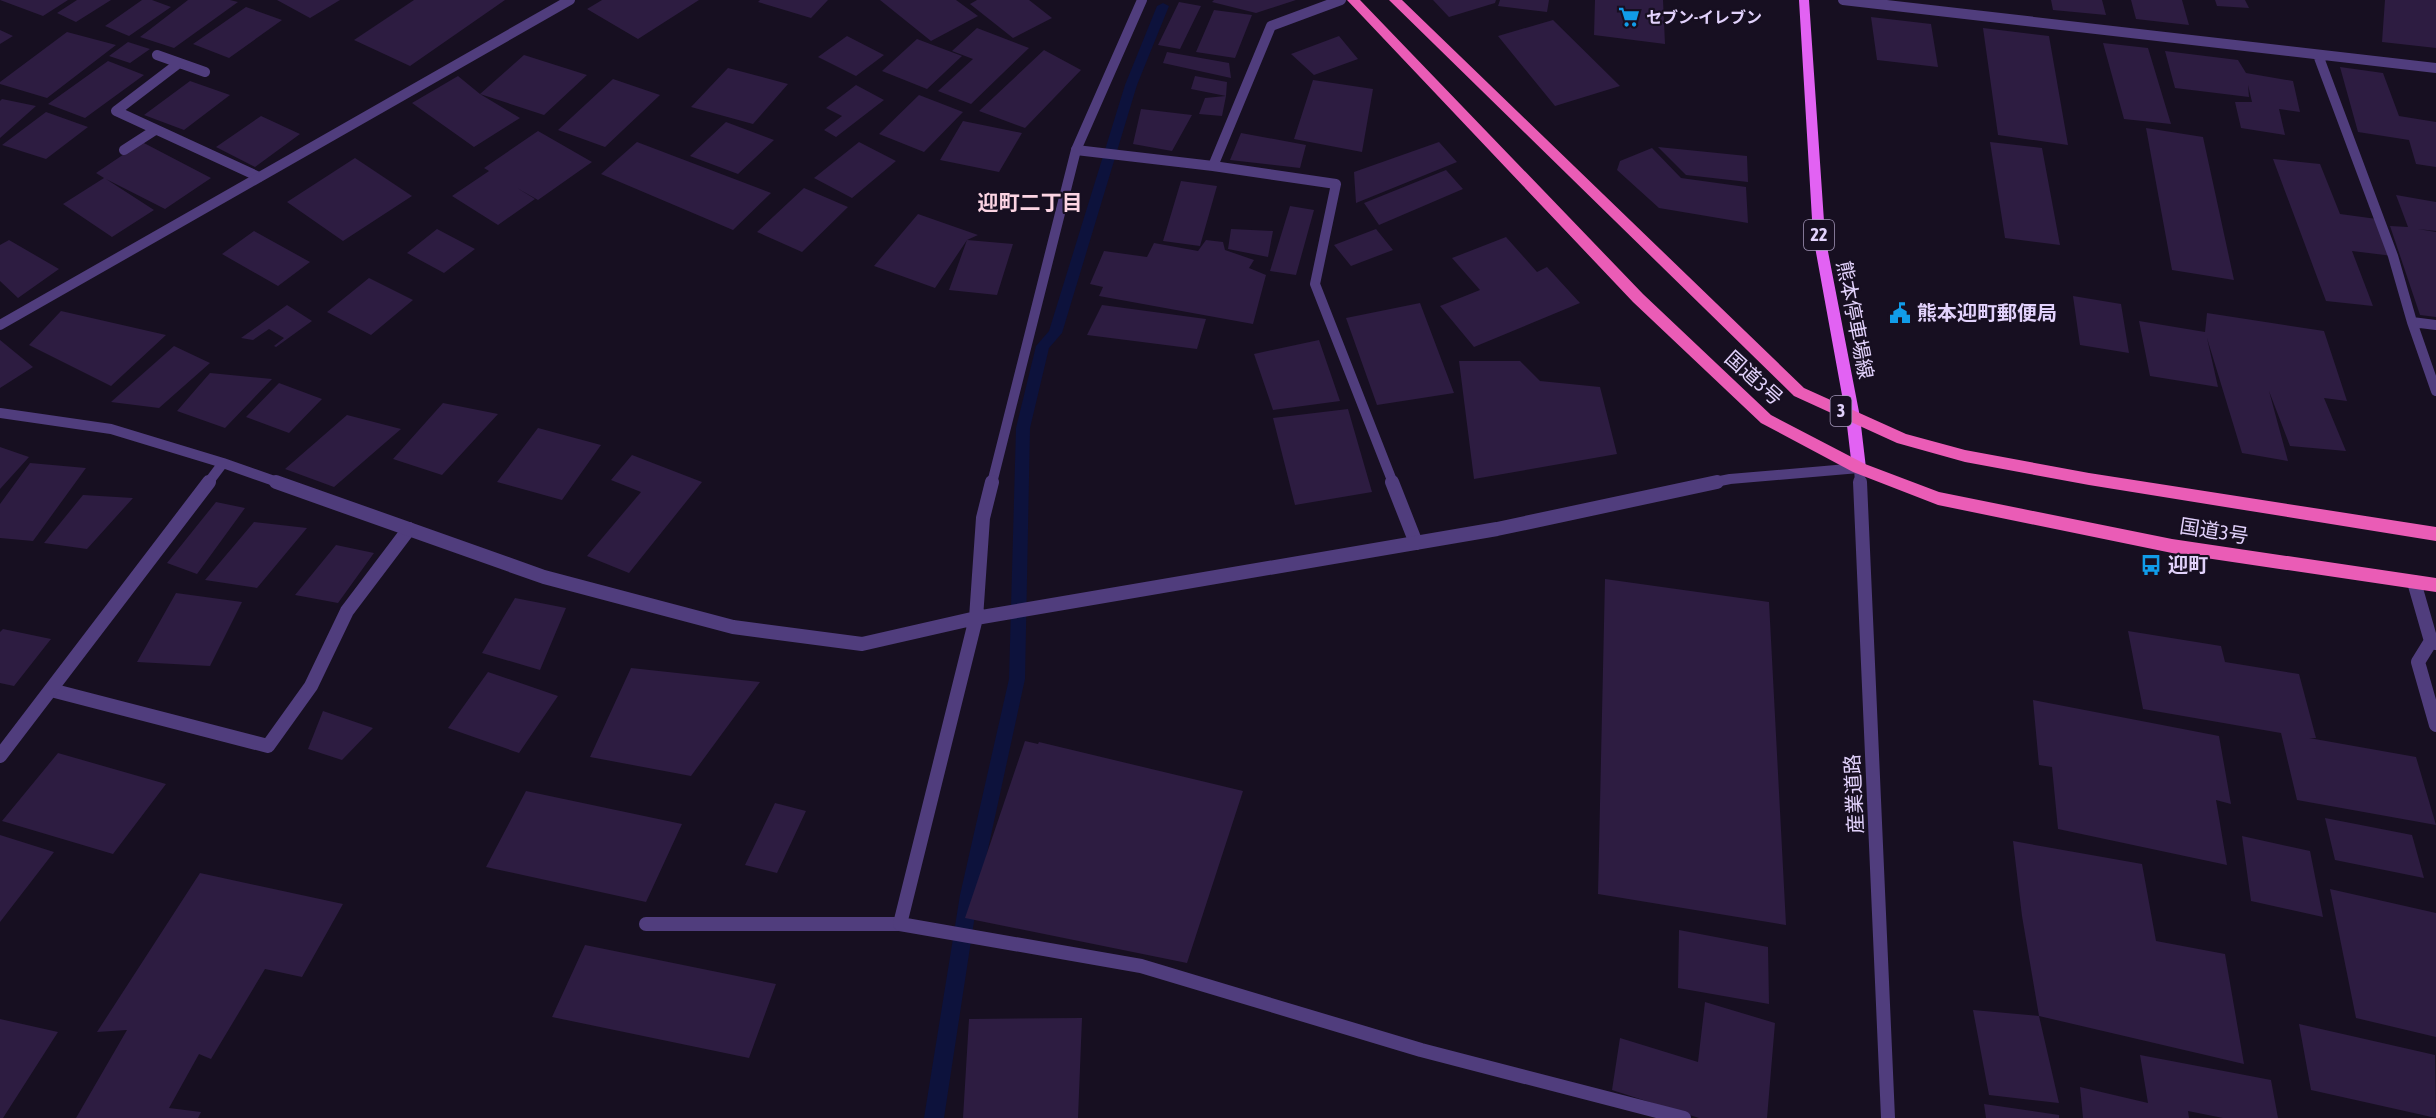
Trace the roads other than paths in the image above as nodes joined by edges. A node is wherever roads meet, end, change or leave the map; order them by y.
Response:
1 (570, 0) edge
2 (1142, 0) edge
3 (1341, 0) edge
4 (1353, 0) edge
5 (1395, 0) edge
6 (1804, 0) edge
7 (1843, 0) edge
8 (157, 55) dead end
9 (2318, 55) junction
10 (179, 63) junction
11 (2436, 68) edge
12 (205, 72) dead end
13 (156, 130) junction
14 (124, 150) dead end
15 (1076, 150) junction
16 (1213, 166) junction
17 (260, 177) junction
18 (2412, 322) junction
19 (2436, 325) edge
20 (0, 326) edge
21 (2436, 391) edge
22 (0, 413) edge
23 (1853, 417) junction
24 (223, 463) junction
25 (1858, 468) junction
26 (409, 529) junction
27 (2436, 534) edge
28 (1416, 543) junction
29 (2414, 582) junction
30 (2436, 585) edge
31 (976, 618) junction
32 (2434, 642) edge
33 (51, 690) junction
34 (2436, 725) edge
35 (0, 756) edge
36 (646, 924) dead end
37 (900, 924) junction
38 (1684, 1118) edge
39 (1888, 1118) edge

1 - 17 street
2 - 15 street
3 - 16 street
4 - 25 highway, 国道3号 / 3
5 - 23 highway, 国道3号 / 3
6 - 23 main road, 熊本停車場線 / 22
7 - 9 street
8 - 10 street
9 - 11 street
9 - 18 street
10 - 12 street
10 - 13 street
13 - 14 street
13 - 17 street
15 - 16 street
15 - 31 street
16 - 28 street
17 - 20 street
18 - 19 street
18 - 21 street
22 - 24 street
23 - 25 main road, 熊本停車場線 / 22
23 - 27 highway, 国道3号 / 3
24 - 26 street
24 - 33 street
25 - 28 street
25 - 29 highway, 国道3号 / 3
25 - 39 street, 産業道路
26 - 31 street
26 - 33 street
28 - 31 street
29 - 30 highway, 国道3号 / 3
29 - 32 street
31 - 37 street
32 - 34 street
33 - 35 street
36 - 37 street
37 - 38 street

